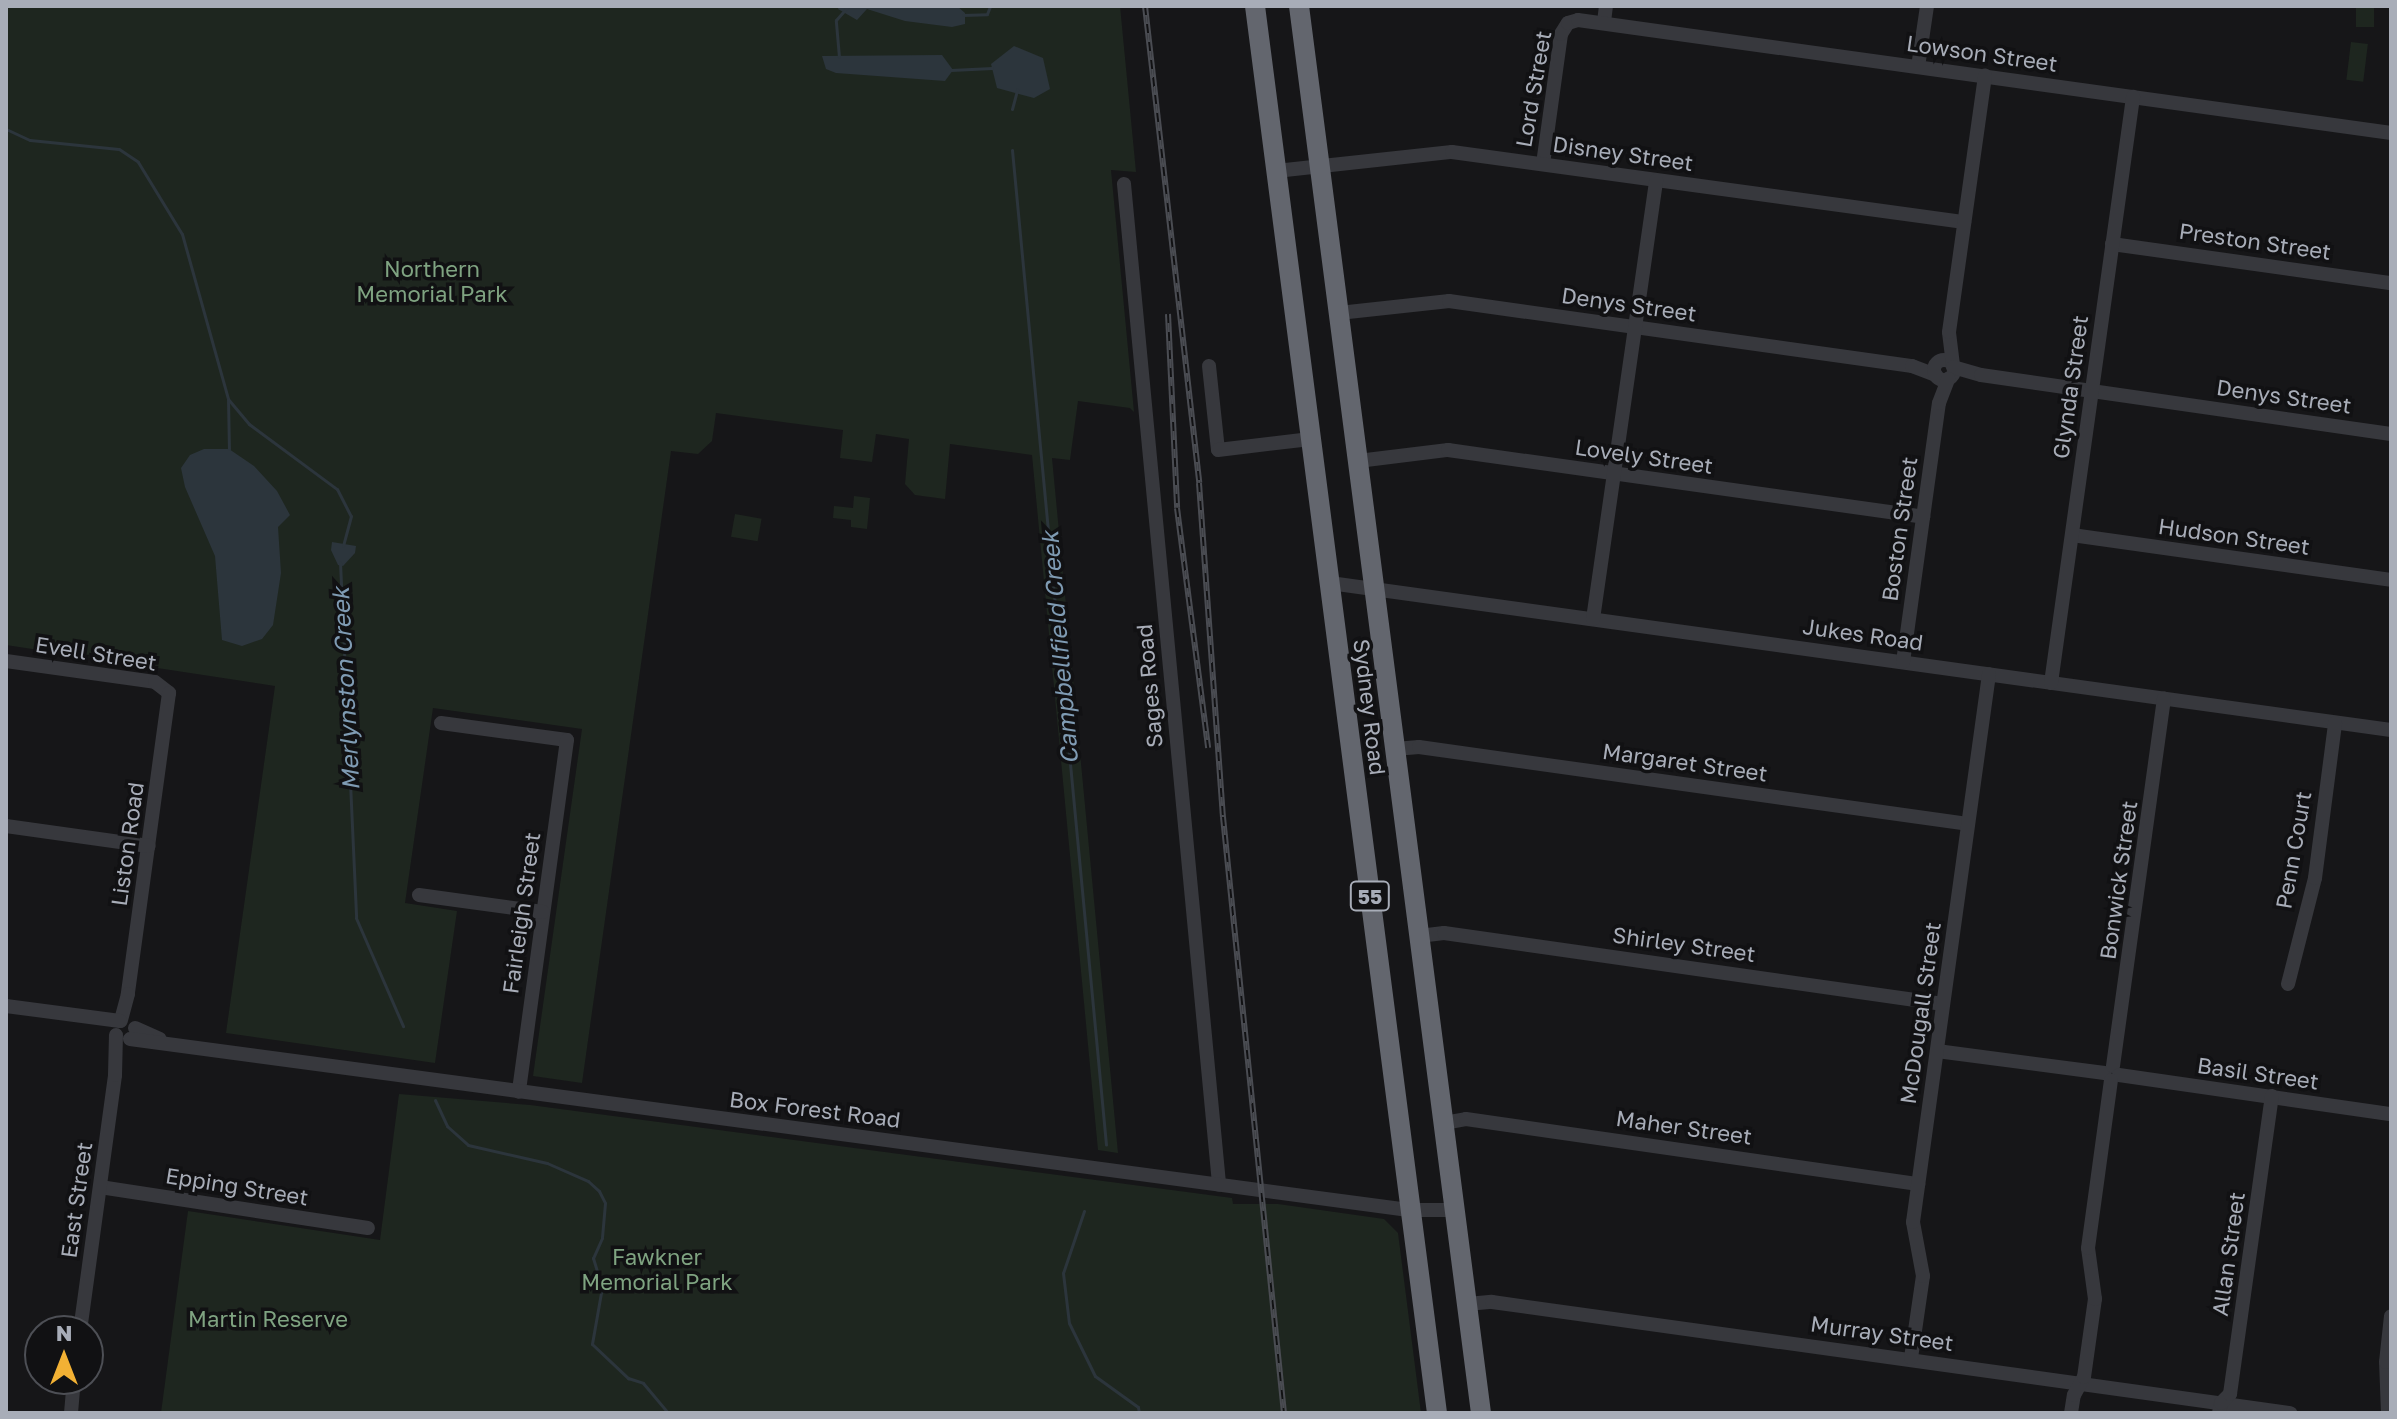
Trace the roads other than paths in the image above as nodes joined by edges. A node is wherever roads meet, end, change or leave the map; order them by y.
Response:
1 (1255, 6) edge
2 (1299, 6) edge
3 (1606, 6) edge
4 (1927, 6) edge
5 (1604, 22) junction
6 (1568, 23) joint
7 (1918, 67) junction
8 (1985, 76) junction
9 (2133, 97) junction
10 (2391, 133) edge
11 (1543, 164) junction
12 (1320, 166) junction
13 (1276, 171) junction
14 (1656, 180) junction
15 (1124, 184) dead end
16 (1964, 222) junction
17 (2112, 244) junction
18 (2391, 283) edge
19 (1339, 313) junction
20 (1635, 327) junction
21 (1209, 366) dead end
22 (1944, 370) junction
23 (2092, 391) junction
24 (2391, 434) edge
25 (1310, 439) junction
26 (1358, 461) junction
27 (1614, 474) junction
28 (1923, 517) junction
29 (2072, 535) junction
30 (2391, 580) edge
31 (1330, 583) junction
32 (1374, 588) junction
33 (1593, 619) junction
34 (6, 661) edge
35 (1903, 662) junction
36 (1989, 674) junction
37 (2051, 683) junction
38 (2164, 699) junction
39 (169, 700) joint
40 (441, 723) dead end
41 (2335, 723) junction
42 (2391, 730) edge
43 (1395, 749) junction
44 (1968, 824) junction
45 (6, 826) edge
46 (149, 846) junction
47 (419, 895) dead end
48 (543, 912) junction
49 (1419, 936) junction
50 (2288, 984) dead end
51 (1943, 1004) junction
52 (6, 1006) edge
53 (125, 1030) junction
54 (1937, 1051) junction
55 (2112, 1074) junction
56 (519, 1092) junction
57 (2272, 1096) junction
58 (2391, 1114) edge
59 (1444, 1123) junction
60 (1219, 1184) junction
61 (1918, 1184) junction
62 (100, 1187) junction
63 (1409, 1210) junction
64 (1455, 1210) junction
65 (368, 1228) dead end
66 (1467, 1304) junction
67 (82, 1315) edge
68 (2391, 1316) edge
69 (1911, 1358) junction
70 (2078, 1384) junction
71 (2220, 1408) edge
72 (1437, 1413) edge
73 (1481, 1413) edge
74 (2071, 1413) edge
75 (2290, 1413) edge
76 (2388, 1413) edge

1 - 13 highway, Sydney Road / 55
2 - 12 highway, Sydney Road / 55
3 - 5 street
4 - 7 street
5 - 6 street, Lowson Street
5 - 7 street, Lowson Street
6 - 11 street, Lord Street
7 - 8 street, Lowson Street
8 - 9 street, Lowson Street
8 - 16 street, Boston Street
9 - 10 street, Lowson Street
9 - 17 street, Glynda Street
11 - 12 street, Disney Street
11 - 14 street, Disney Street
12 - 13 street, Disney Street
12 - 19 highway, Sydney Road / 55
13 - 25 highway, Sydney Road / 55
14 - 16 street, Disney Street
14 - 20 street
15 - 60 street, Sages Road
16 - 22 street, Boston Street
17 - 18 street, Preston Street
17 - 23 street, Glynda Street
19 - 20 street, Denys Street
19 - 26 highway, Sydney Road / 55
20 - 22 street, Denys Street
20 - 27 street
21 - 25 street
22 - 23 street, Denys Street
22 - 28 street, Boston Street
23 - 24 street, Denys Street
23 - 29 street, Glynda Street
25 - 31 highway, Sydney Road / 55
26 - 27 street, Lovely Street
26 - 32 highway, Sydney Road / 55
27 - 28 street, Lovely Street
27 - 33 street
28 - 35 street, Boston Street
29 - 30 street, Hudson Street
29 - 37 street, Glynda Street
31 - 32 street, Jukes Road
31 - 63 highway, Sydney Road / 55
32 - 33 street, Jukes Road
32 - 43 highway, Sydney Road / 55
33 - 35 street, Jukes Road
34 - 39 street, Evell Street
35 - 36 street, Jukes Road
36 - 37 street, Jukes Road
36 - 44 street, McDougall Street
37 - 38 street, Jukes Road
38 - 41 street, Jukes Road
38 - 55 street, Bonwick Street
39 - 46 street, Liston Road
40 - 48 street, Fairleigh Street
41 - 42 street, Jukes Road
41 - 50 street, Penn Court
43 - 44 street, Margaret Street
43 - 49 highway, Sydney Road / 55
44 - 51 street, McDougall Street
45 - 46 street
46 - 53 street, Liston Road
47 - 48 street
48 - 56 street, Fairleigh Street
49 - 51 street, Shirley Street
49 - 59 highway, Sydney Road / 55
51 - 54 street, McDougall Street
52 - 53 street, Box Forest Road
53 - 56 street, Box Forest Road
53 - 62 street, East Street
54 - 55 street, Basil Street
54 - 61 street, McDougall Street
55 - 57 street, Basil Street
55 - 70 street, Bonwick Street
56 - 60 street, Box Forest Road
57 - 58 street, Basil Street
57 - 71 street, Allan Street
59 - 61 street, Maher Street
59 - 64 highway, Sydney Road / 55
60 - 63 street, Box Forest Road
61 - 69 street, McDougall Street
62 - 65 street, Epping Street
62 - 67 street, East Street
63 - 64 street, Box Forest Road
63 - 72 highway, Sydney Road / 55
64 - 66 highway, Sydney Road / 55
66 - 69 street, Murray Street
66 - 73 highway, Sydney Road / 55
68 - 76 street
69 - 70 street, Murray Street
70 - 71 street, Murray Street
70 - 74 street, Bonwick Street
71 - 75 street, Murray Street

